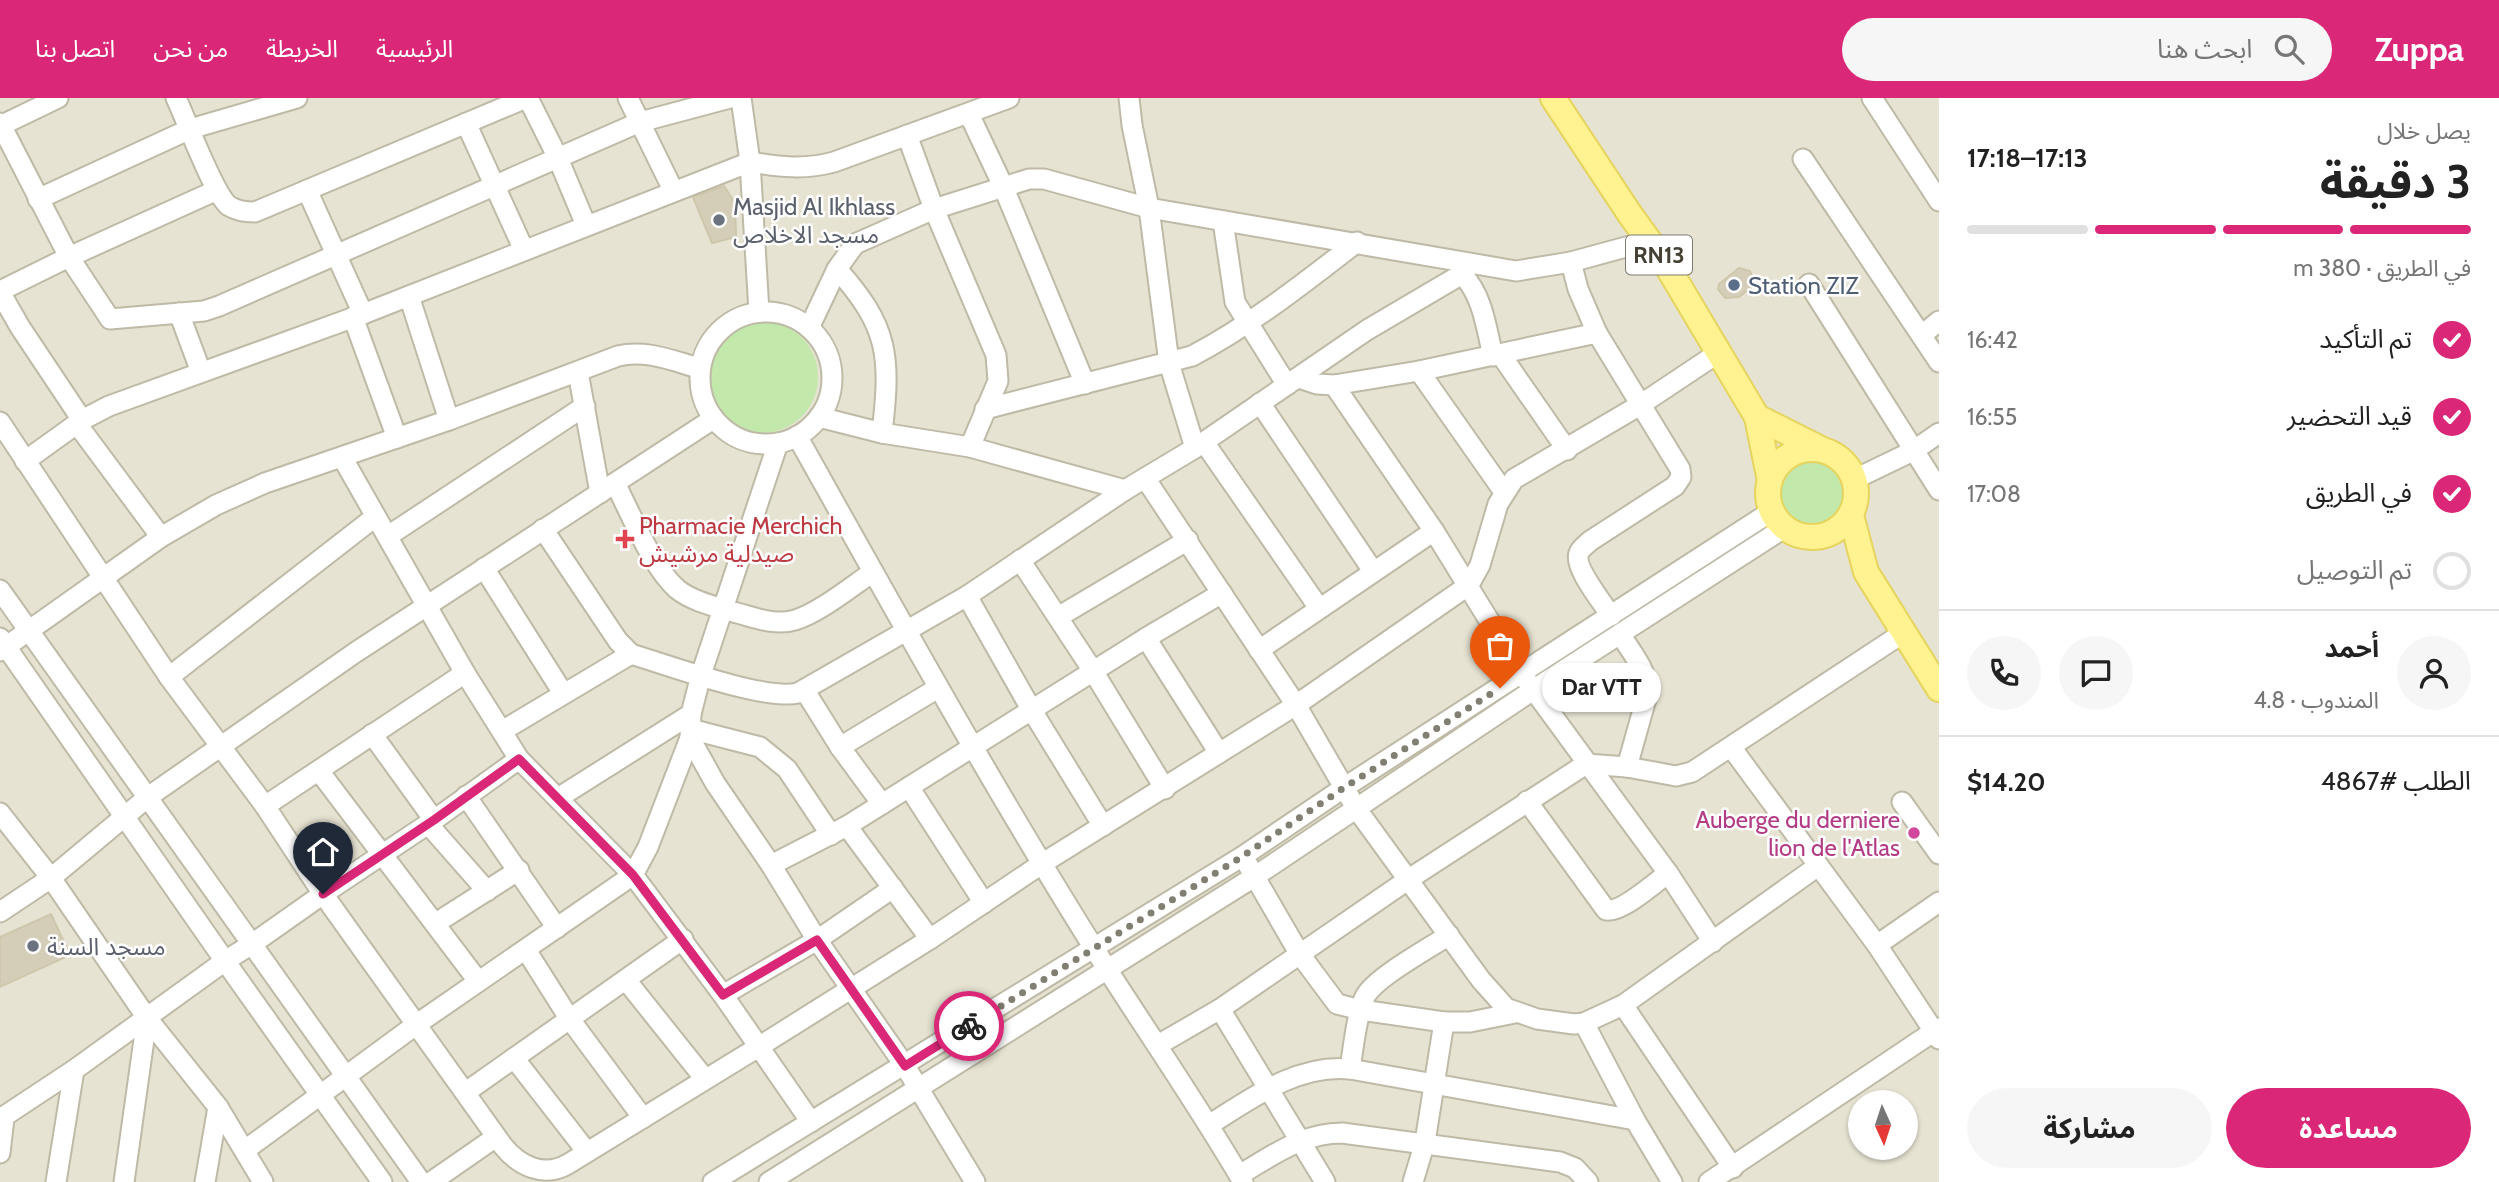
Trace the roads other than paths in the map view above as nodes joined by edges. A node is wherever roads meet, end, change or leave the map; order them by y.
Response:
1 (58, 98) edge
2 (176, 98) edge
3 (298, 98) edge
4 (527, 98) edge
5 (628, 98) edge
6 (730, 98) edge
7 (741, 98) edge
8 (1009, 98) edge
9 (1129, 98) edge
10 (1553, 98) edge
11 (1872, 98) edge
12 (969, 114) junction
13 (640, 121) junction
14 (466, 123) junction
15 (0, 125) edge
16 (190, 130) junction
17 (907, 135) junction
18 (557, 156) junction
19 (1803, 159) dead end
20 (750, 162) junction
21 (494, 186) junction
22 (1003, 186) junction
23 (217, 190) junction
24 (307, 190) junction
25 (673, 191) junction
26 (38, 199) junction
27 (1939, 201) edge
28 (1149, 208) junction
29 (934, 209) junction
30 (1223, 221) junction
31 (586, 226) junction
32 (1648, 241) junction
33 (1357, 242) junction
34 (524, 250) junction
35 (336, 253) junction
36 (69, 257) junction
37 (1571, 262) junction
38 (836, 268) junction
39 (1465, 270) junction
40 (1808, 284) dead end
41 (0, 292) edge
42 (410, 296) junction
43 (759, 312) junction
44 (179, 313) junction
45 (358, 316) junction
46 (1939, 321) edge
47 (1246, 323) junction
48 (809, 328) junction
49 (1597, 333) junction
50 (1922, 335) junction
51 (1718, 353) junction
52 (1497, 355) junction
53 (1939, 362) edge
54 (1169, 363) junction
55 (699, 368) junction
56 (1419, 371) junction
57 (201, 372) junction
58 (578, 372) junction
59 (1293, 382) junction
60 (1085, 384) junction
61 (1334, 386) junction
62 (1260, 403) junction
63 (1640, 405) junction
64 (585, 406) junction
65 (985, 409) junction
66 (820, 417) junction
67 (1757, 417) junction
68 (713, 419) junction
69 (450, 420) junction
70 (0, 422) edge
71 (80, 422) junction
72 (883, 433) junction
73 (1939, 433) edge
74 (797, 436) junction
75 (397, 438) junction
76 (778, 443) junction
77 (1199, 445) junction
78 (970, 447) junction
79 (1567, 450) junction
80 (1824, 450) junction
81 (1913, 451) junction
82 (342, 457) junction
83 (25, 461) junction
84 (1145, 478) junction
85 (1855, 479) junction
86 (1770, 481) junction
87 (607, 488) junction
88 (1125, 490) junction
89 (1939, 490) edge
90 (1504, 492) junction
91 (1851, 515) junction
92 (374, 517) junction
93 (1778, 519) junction
94 (543, 529) junction
95 (1434, 531) junction
96 (388, 536) junction
97 (1823, 536) junction
98 (161, 537) junction
99 (1188, 540) junction
100 (1020, 560) junction
101 (484, 568) junction
102 (1373, 571) junction
103 (873, 572) junction
104 (1866, 572) junction
105 (103, 577) junction
106 (1469, 585) junction
107 (0, 590) edge
108 (1222, 593) junction
109 (967, 596) junction
110 (427, 606) junction
111 (724, 608) junction
112 (1319, 608) junction
113 (1611, 616) junction
114 (1058, 617) junction
115 (29, 631) junction
116 (905, 631) junction
117 (1903, 633) junction
118 (1620, 634) junction
119 (1146, 638) junction
120 (2, 645) edge
121 (1259, 650) junction
122 (631, 654) junction
123 (1093, 671) junction
124 (465, 673) junction
125 (701, 675) junction
126 (169, 677) junction
127 (1528, 682) junction
128 (938, 688) junction
129 (1939, 689) edge
130 (805, 691) junction
131 (563, 693) junction
132 (1296, 705) junction
133 (1031, 709) junction
134 (690, 727) junction
135 (502, 731) junction
136 (372, 734) junction
137 (974, 746) junction
138 (221, 747) junction
139 (840, 747) junction
140 (1731, 747) junction
141 (1219, 753) junction
142 (519, 759) junction
143 (1586, 764) junction
144 (1627, 767) junction
145 (320, 772) junction
146 (909, 787) junction
147 (1345, 787) junction
148 (1165, 789) junction
149 (466, 796) junction
150 (148, 797) junction
151 (558, 798) junction
152 (1527, 800) junction
153 (1902, 802) dead end
154 (882, 804) junction
155 (265, 806) junction
156 (1356, 808) junction
157 (0, 813) edge
158 (125, 815) junction
159 (431, 822) junction
160 (1103, 826) junction
161 (839, 830) junction
162 (383, 853) junction
163 (1939, 854) edge
164 (1243, 856) junction
165 (1044, 863) junction
166 (771, 865) junction
167 (1818, 866) junction
168 (519, 870) junction
169 (1668, 873) junction
170 (633, 875) junction
171 (1254, 877) junction
172 (51, 878) junction
173 (1409, 879) junction
174 (893, 888) junction
175 (487, 891) junction
176 (323, 894) junction
177 (1939, 902) edge
178 (984, 903) junction
179 (0, 912) edge
180 (436, 923) junction
181 (556, 928) junction
182 (1449, 935) junction
183 (683, 939) junction
184 (930, 939) junction
185 (817, 940) junction
186 (1713, 942) junction
187 (252, 944) junction
188 (1877, 945) junction
189 (1095, 947) junction
190 (526, 950) junction
191 (1299, 953) junction
192 (225, 961) junction
193 (1108, 970) junction
194 (626, 980) junction
195 (478, 981) junction
196 (852, 988) junction
197 (723, 995) junction
198 (1623, 1005) junction
199 (1220, 1009) junction
200 (1361, 1010) junction
201 (1515, 1013) junction
202 (147, 1018) junction
203 (569, 1018) junction
204 (1444, 1022) junction
205 (1584, 1023) junction
206 (417, 1024) junction
207 (1937, 1033) edge
208 (1158, 1045) junction
209 (760, 1046) junction
210 (514, 1058) junction
211 (905, 1066) junction
212 (1350, 1069) junction
213 (74, 1070) junction
214 (345, 1075) junction
215 (705, 1079) junction
216 (1436, 1085) junction
217 (918, 1088) junction
218 (1267, 1088) junction
219 (466, 1092) junction
220 (320, 1094) junction
221 (218, 1107) junction
222 (643, 1118) junction
223 (2, 1119) edge
224 (1635, 1120) junction
225 (811, 1122) junction
226 (1209, 1125) junction
227 (496, 1137) junction
228 (1298, 1140) junction
229 (1425, 1142) junction
230 (245, 1150) junction
231 (587, 1152) junction
232 (0, 1153) edge
233 (1733, 1168) junction
234 (1241, 1178) edge
235 (1578, 1179) edge
236 (774, 1181) edge
237 (56, 1182) edge
238 (124, 1182) edge
239 (205, 1182) edge
240 (263, 1182) edge
241 (382, 1182) edge
242 (421, 1182) edge
243 (431, 1182) edge
244 (713, 1182) edge
245 (975, 1182) edge
246 (1325, 1182) edge
247 (1413, 1182) edge
248 (1672, 1182) edge
249 (1709, 1182) edge

1 - 15 street
2 - 16 street
3 - 16 street
4 - 14 street
4 - 18 street
5 - 13 street
6 - 13 street
7 - 20 street
8 - 12 street
9 - 28 street
10 - 32 main road, RN13
11 - 27 street
12 - 17 street
12 - 22 street
13 - 18 street
13 - 25 street
14 - 21 street
14 - 24 street
15 - 26 street
16 - 23 street
16 - 26 street
17 - 20 street
17 - 29 street
18 - 21 street
18 - 31 street
19 - 50 street
20 - 25 street
20 - 43 street
21 - 34 street
21 - 35 street
22 - 28 street
22 - 29 street
22 - 60 street
23 - 24 street
23 - 36 street
24 - 35 street
25 - 31 street
26 - 36 street
28 - 30 street
28 - 54 street
29 - 38 street
29 - 65 street
30 - 33 street
30 - 47 street
31 - 34 street
32 - 37 street
32 - 51 main road, RN13
33 - 39 street
33 - 47 street
34 - 42 street
35 - 44 street
35 - 45 street
36 - 41 street
36 - 44 street
37 - 39 street
37 - 49 street
38 - 48 street
38 - 72 street
39 - 52 street
39 - 59 street
40 - 81 street
41 - 71 street
42 - 45 street
42 - 69 street
43 - 48 street
43 - 55 street
44 - 57 street
45 - 57 street
45 - 75 street
46 - 50 street
47 - 54 street
47 - 59 street
48 - 66 street
49 - 52 street
49 - 63 street
50 - 53 street
51 - 63 street
51 - 67 main road, RN13
52 - 56 street
52 - 79 street
54 - 60 street
54 - 77 street
55 - 58 street
55 - 68 street
56 - 61 street
56 - 90 street
57 - 71 street
58 - 64 street
58 - 69 street
59 - 61 street
59 - 62 street
60 - 65 street
61 - 95 street
62 - 77 street
62 - 102 street
63 - 79 street
63 - 113 street
64 - 87 street
64 - 96 street
65 - 78 street
66 - 72 street
66 - 74 street
67 - 80 main road
67 - 86 main road, RN13
68 - 76 street
68 - 87 street
69 - 75 street
70 - 83 street
71 - 83 street
71 - 98 street
72 - 78 street
73 - 81 street
74 - 76 street
74 - 103 street
75 - 82 street
76 - 111 street
77 - 84 street
77 - 112 street
78 - 88 street
79 - 90 street
80 - 85 main road
80 - 86 main road
81 - 85 street
81 - 89 street
82 - 92 street
82 - 98 street
83 - 105 street
84 - 88 street
84 - 99 street
85 - 91 main road
86 - 93 main road, RN13
87 - 94 street
87 - 111 street
88 - 100 street
90 - 106 street
91 - 97 main road
91 - 104 main road
92 - 96 street
92 - 126 street
93 - 97 main road
93 - 113 street
93 - 118 street
94 - 101 street
94 - 122 street
95 - 102 street
95 - 106 street
96 - 110 street
97 - 104 main road
98 - 105 street
99 - 108 street
99 - 114 street
100 - 109 street
100 - 114 street
101 - 110 street
101 - 131 street
102 - 112 street
103 - 111 street
103 - 116 street
104 - 117 main road
105 - 115 street
105 - 126 street
106 - 127 street
106 - 132 street
107 - 115 street
108 - 119 street
108 - 121 street
109 - 116 street
109 - 133 street
110 - 124 street
110 - 138 street
111 - 125 street
112 - 121 street
113 - 127 street
114 - 123 street
115 - 120 street
115 - 150 street
116 - 128 street
116 - 130 street
117 - 129 main road
117 - 140 street
118 - 127 street
118 - 144 street
119 - 123 street
119 - 141 street
120 - 158 street
121 - 132 street
122 - 125 street
122 - 131 street
123 - 133 street
123 - 148 street
124 - 135 street
124 - 136 street
125 - 130 street
125 - 134 street
126 - 138 street
127 - 143 street
127 - 147 street
127 - 156 street
128 - 137 street
128 - 139 street
130 - 139 street
131 - 135 street
132 - 141 street
132 - 147 street
133 - 137 street
133 - 160 street
134 - 151 street
134 - 161 street
134 - 166 street
134 - 170 street
135 - 142 street
136 - 145 street
136 - 159 street
137 - 146 street
137 - 165 street
138 - 150 street
138 - 155 street
139 - 154 street
140 - 144 street
140 - 167 street
141 - 148 street
142 - 149 street
142 - 151 street
143 - 144 street
143 - 152 street
143 - 169 street
145 - 155 street
145 - 162 street
146 - 154 street
146 - 178 street
147 - 156 street
147 - 164 street
148 - 160 street
149 - 159 street
149 - 168 street
150 - 158 street
150 - 187 street
151 - 170 street
152 - 169 street
152 - 173 street
153 - 163 street
154 - 161 street
155 - 176 street
156 - 171 street
156 - 173 street
157 - 172 street
158 - 172 street
158 - 192 street
159 - 162 street
159 - 175 street
160 - 165 street
161 - 166 street
161 - 174 street
162 - 176 street
162 - 180 street
164 - 171 street
164 - 189 street
165 - 178 street
165 - 189 street
166 - 185 street
167 - 186 street
167 - 188 street
168 - 175 street
168 - 181 street
169 - 186 street
170 - 181 street
170 - 183 street
171 - 191 street
171 - 193 street
172 - 179 street
172 - 202 street
173 - 182 street
173 - 191 street
174 - 184 street
174 - 185 street
175 - 180 street
176 - 187 street
176 - 206 street
177 - 188 street
178 - 184 street
180 - 195 street
181 - 190 street
182 - 200 street
182 - 201 street
183 - 194 street
183 - 197 street
184 - 196 street
185 - 196 street
185 - 197 street
186 - 198 street
187 - 192 street
187 - 214 street
188 - 207 street
189 - 193 street
189 - 211 street
190 - 195 street
190 - 203 street
191 - 199 street
191 - 200 street
192 - 202 street
192 - 220 street
193 - 208 street
193 - 217 street
194 - 203 street
194 - 215 street
195 - 206 street
196 - 209 street
196 - 211 street
197 - 209 street
198 - 205 street
198 - 233 street
199 - 208 street
199 - 218 street
200 - 204 street
200 - 212 street
201 - 204 street
201 - 205 street
202 - 213 street
202 - 221 street
202 - 238 street
203 - 210 street
203 - 222 street
204 - 216 street
205 - 224 street
206 - 214 street
206 - 219 street
207 - 233 street
208 - 226 street
209 - 215 street
209 - 225 street
210 - 219 street
210 - 231 street
211 - 217 street
211 - 225 street
212 - 216 street
212 - 218 street
213 - 223 street
213 - 237 street
214 - 220 street
214 - 242 street
215 - 222 street
216 - 224 street
216 - 229 street
217 - 236 street
217 - 245 street
218 - 226 street
218 - 228 street
219 - 227 street
220 - 230 street
220 - 241 street
221 - 230 street
221 - 239 street
222 - 231 street
223 - 232 street
224 - 248 street
225 - 244 street
226 - 234 street
227 - 231 street
227 - 243 street
228 - 229 street
228 - 234 street
228 - 246 street
229 - 235 street
229 - 247 street
230 - 240 street
233 - 249 street

